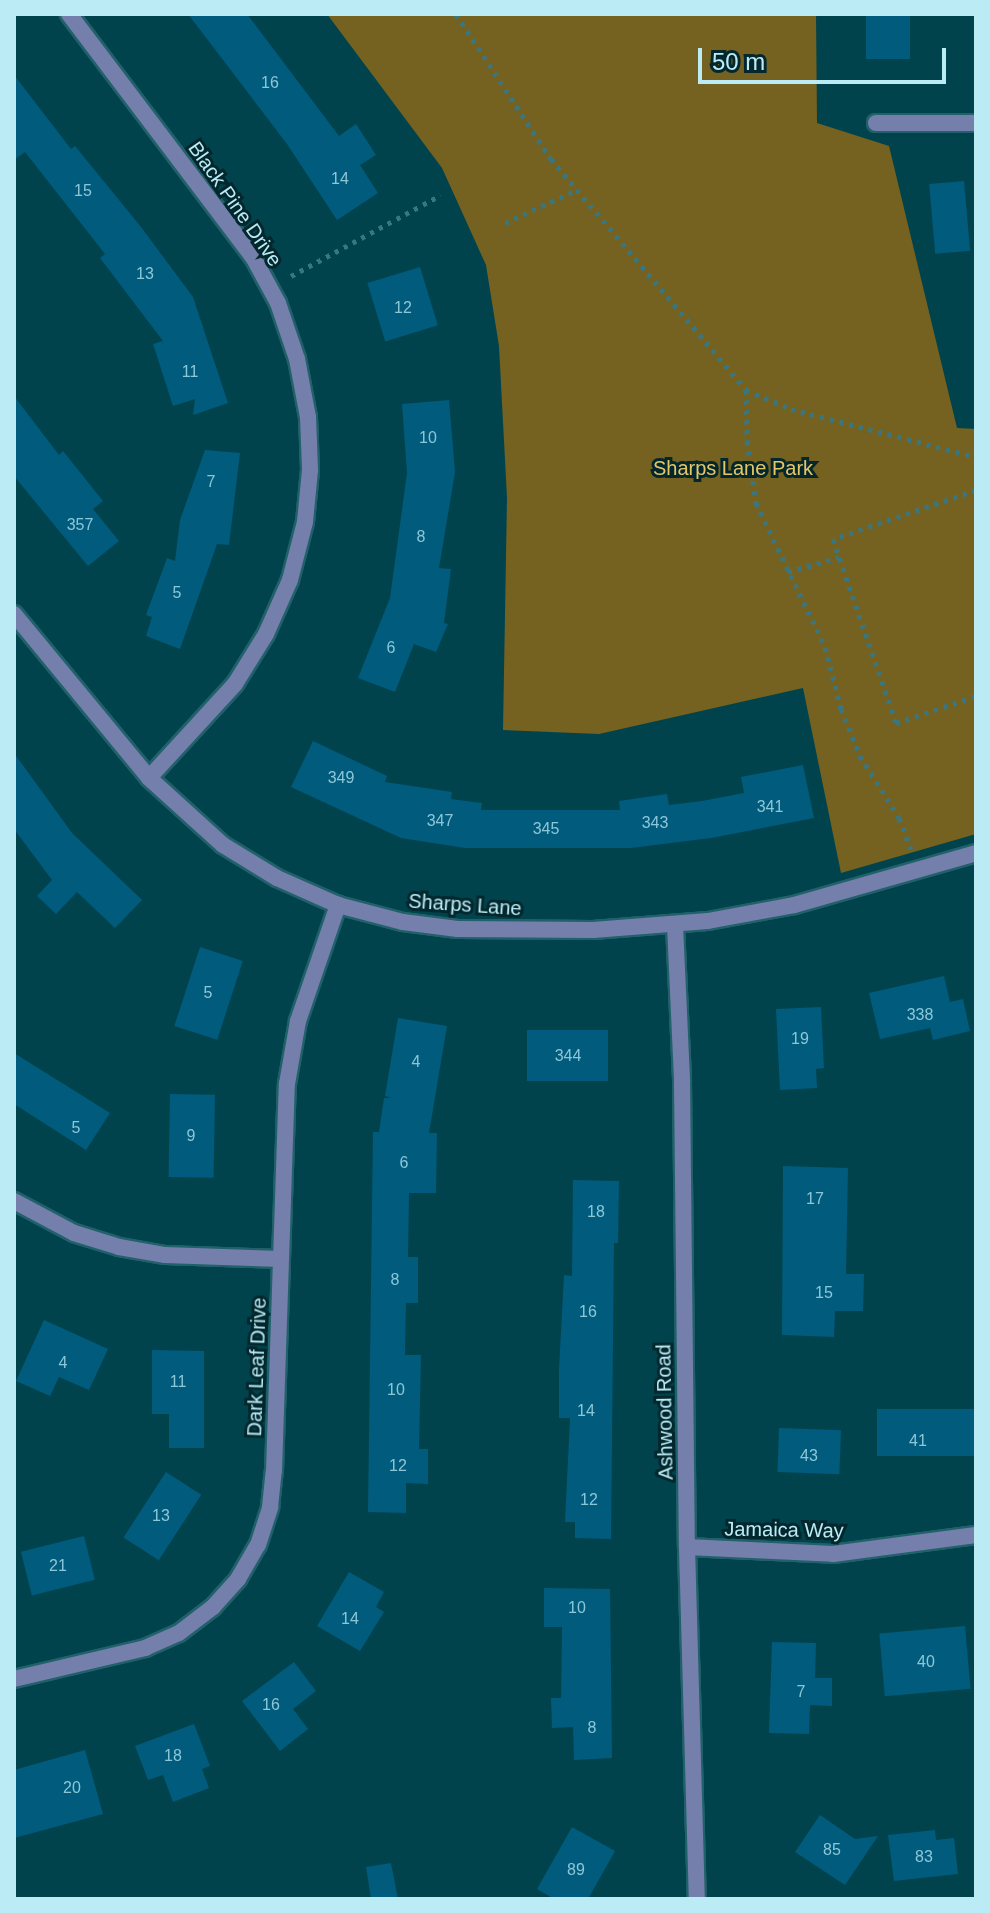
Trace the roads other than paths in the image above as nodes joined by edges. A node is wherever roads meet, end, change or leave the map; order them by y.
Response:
1 (69, 14) edge
2 (876, 123) dead end
3 (976, 123) edge
4 (14, 614) edge
5 (149, 778) junction
6 (976, 853) edge
7 (338, 905) junction
8 (675, 925) junction
9 (14, 1201) edge
10 (280, 1259) junction
11 (976, 1535) edge
12 (687, 1547) junction
13 (14, 1679) edge
14 (697, 1899) edge

1 - 5 street, Black Pine Drive
2 - 3 street
4 - 5 street, Sharps Lane
5 - 7 street, Sharps Lane
6 - 8 street, Sharps Lane
7 - 8 street, Sharps Lane
7 - 10 street, Dark Leaf Drive
8 - 12 street, Ashwood Road
9 - 10 street
10 - 13 street, Dark Leaf Drive
11 - 12 street, Jamaica Way
12 - 14 street, Ashwood Road

